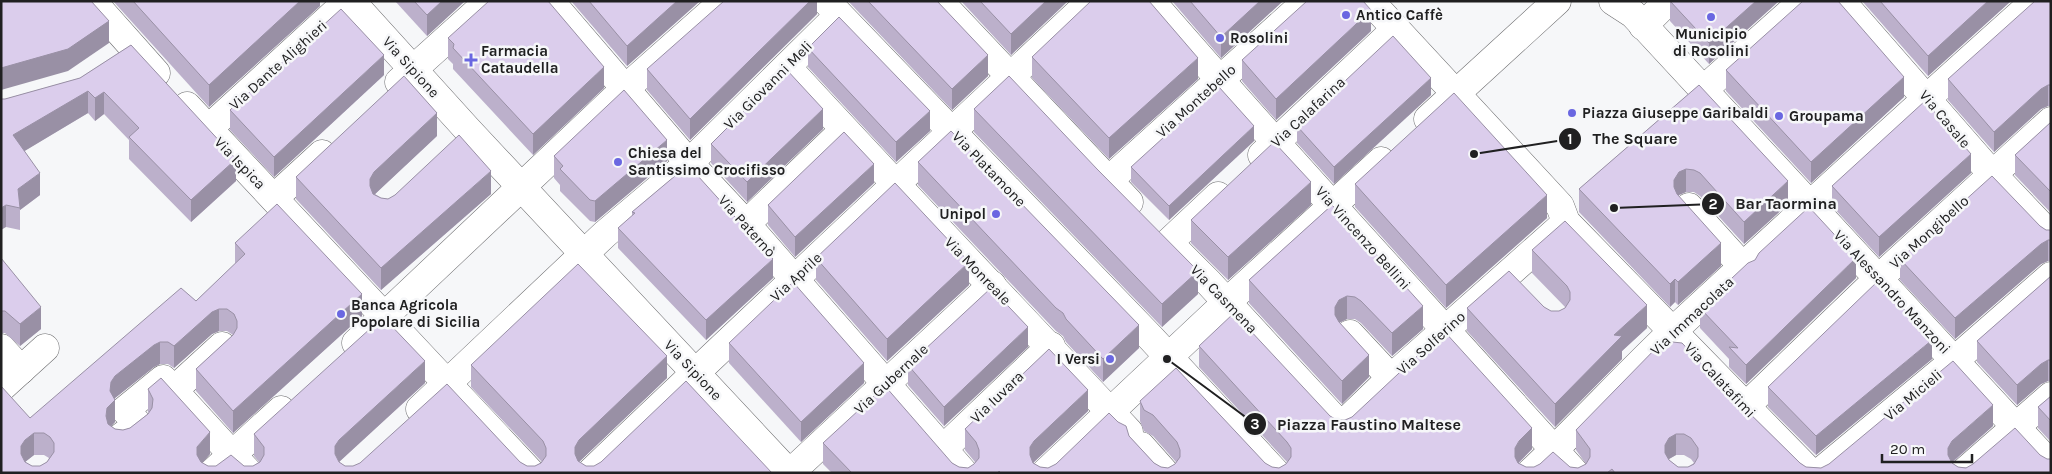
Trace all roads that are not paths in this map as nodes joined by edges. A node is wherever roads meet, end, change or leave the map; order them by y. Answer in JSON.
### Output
{"nodes":[{"id":1,"x":92,"y":1,"type":"edge"},
{"id":2,"x":349,"y":1,"type":"edge"},
{"id":3,"x":489,"y":1,"type":"edge"},
{"id":4,"x":550,"y":1,"type":"edge"},
{"id":5,"x":724,"y":1,"type":"edge"},
{"id":6,"x":939,"y":1,"type":"edge"},
{"id":7,"x":1151,"y":1,"type":"edge"},
{"id":8,"x":1307,"y":1,"type":"edge"},
{"id":9,"x":1370,"y":1,"type":"edge"},
{"id":10,"x":1557,"y":1,"type":"edge"},
{"id":11,"x":1613,"y":1,"type":"edge"},
{"id":12,"x":1803,"y":1,"type":"edge"},
{"id":13,"x":1841,"y":1,"type":"edge"},
{"id":14,"x":2035,"y":1,"type":"edge"},
{"id":15,"x":1080,"y":5,"type":"edge"},
{"id":16,"x":833,"y":8,"type":"edge"},
{"id":17,"x":1656,"y":13,"type":"edge"},
{"id":18,"x":1389,"y":36,"type":"junction"},
{"id":19,"x":787,"y":67,"type":"junction"},
{"id":20,"x":413,"y":69,"type":"junction"},
{"id":21,"x":1010,"y":78,"type":"junction"},
{"id":22,"x":1219,"y":80,"type":"junction"},
{"id":23,"x":626,"y":88,"type":"junction"},
{"id":24,"x":1703,"y":92,"type":"junction"},
{"id":25,"x":384,"y":96,"type":"edge"},
{"id":26,"x":1927,"y":97,"type":"junction"},
{"id":27,"x":1449,"y":99,"type":"junction"},
{"id":28,"x":1677,"y":106,"type":"edge"},
{"id":29,"x":2051,"y":121,"type":"edge"},
{"id":30,"x":208,"y":129,"type":"junction"},
{"id":31,"x":467,"y":129,"type":"junction"},
{"id":32,"x":844,"y":130,"type":"junction"},
{"id":33,"x":953,"y":132,"type":"junction"},
{"id":34,"x":340,"y":137,"type":"edge"},
{"id":35,"x":1275,"y":143,"type":"junction"},
{"id":36,"x":446,"y":149,"type":"edge"},
{"id":37,"x":689,"y":163,"type":"junction"},
{"id":38,"x":1992,"y":174,"type":"junction"},
{"id":39,"x":1108,"y":181,"type":"junction"},
{"id":40,"x":516,"y":182,"type":"junction"},
{"id":41,"x":895,"y":186,"type":"junction"},
{"id":42,"x":1582,"y":187,"type":"edge"},
{"id":43,"x":274,"y":198,"type":"junction"},
{"id":44,"x":1810,"y":203,"type":"junction"},
{"id":45,"x":1334,"y":205,"type":"junction"},
{"id":46,"x":1689,"y":207,"type":"edge"},
{"id":47,"x":1563,"y":214,"type":"junction"},
{"id":48,"x":746,"y":224,"type":"junction"},
{"id":49,"x":2051,"y":236,"type":"edge"},
{"id":50,"x":1169,"y":242,"type":"junction"},
{"id":51,"x":591,"y":260,"type":"junction"},
{"id":52,"x":1744,"y":268,"type":"junction"},
{"id":53,"x":1510,"y":272,"type":"junction"},
{"id":54,"x":2051,"y":276,"type":"edge"},
{"id":55,"x":794,"y":278,"type":"junction"},
{"id":56,"x":1878,"y":279,"type":"junction"},
{"id":57,"x":992,"y":285,"type":"junction"},
{"id":58,"x":1529,"y":292,"type":"edge"},
{"id":59,"x":1227,"y":302,"type":"junction"},
{"id":60,"x":376,"y":315,"type":"junction"},
{"id":61,"x":1446,"y":330,"type":"junction"},
{"id":62,"x":1674,"y":330,"type":"junction"},
{"id":63,"x":1350,"y":334,"type":"edge"},
{"id":64,"x":222,"y":346,"type":"edge"},
{"id":65,"x":1051,"y":346,"type":"junction"},
{"id":66,"x":1160,"y":347,"type":"junction"},
{"id":67,"x":1,"y":348,"type":"edge"},
{"id":68,"x":45,"y":348,"type":"dead end"},
{"id":69,"x":338,"y":359,"type":"edge"},
{"id":70,"x":1955,"y":360,"type":"junction"},
{"id":71,"x":694,"y":372,"type":"junction"},
{"id":72,"x":1391,"y":378,"type":"junction"},
{"id":73,"x":11,"y":379,"type":"edge"},
{"id":74,"x":886,"y":384,"type":"junction"},
{"id":75,"x":174,"y":390,"type":"junction"},
{"id":76,"x":303,"y":391,"type":"edge"},
{"id":77,"x":448,"y":391,"type":"junction"},
{"id":78,"x":2051,"y":396,"type":"edge"},
{"id":79,"x":1744,"y":406,"type":"junction"},
{"id":80,"x":1110,"y":412,"type":"junction"},
{"id":81,"x":1341,"y":426,"type":"joint"},
{"id":82,"x":401,"y":427,"type":"edge"},
{"id":83,"x":2016,"y":428,"type":"junction"},
{"id":84,"x":121,"y":437,"type":"edge"},
{"id":85,"x":943,"y":448,"type":"junction"},
{"id":86,"x":1555,"y":450,"type":"junction"},
{"id":87,"x":240,"y":464,"type":"edge"},
{"id":88,"x":2051,"y":465,"type":"edge"},
{"id":89,"x":212,"y":473,"type":"edge"},
{"id":90,"x":531,"y":473,"type":"edge"},
{"id":91,"x":590,"y":473,"type":"edge"},
{"id":92,"x":790,"y":473,"type":"edge"},
{"id":93,"x":964,"y":473,"type":"edge"},
{"id":94,"x":1045,"y":473,"type":"edge"},
{"id":95,"x":1164,"y":473,"type":"edge"},
{"id":96,"x":1276,"y":473,"type":"edge"},
{"id":97,"x":1530,"y":473,"type":"edge"},
{"id":98,"x":1575,"y":473,"type":"edge"},
{"id":99,"x":1811,"y":473,"type":"edge"},
{"id":100,"x":1819,"y":473,"type":"edge"},
{"id":101,"x":1963,"y":473,"type":"edge"}],
"edges":[{"from":1,"to":30,"type":"street","name":"Via Ispica"},
{"from":2,"to":20,"type":"street","name":"Via Sipione"},
{"from":2,"to":30,"type":"street","name":"Via Dante Alighieri"},
{"from":3,"to":20,"type":"street"},
{"from":4,"to":23,"type":"street","name":"Via Paternò"},
{"from":5,"to":23,"type":"street"},
{"from":6,"to":21,"type":"street","name":"Via Casmena"},
{"from":7,"to":22,"type":"street","name":"Via Vincenzo Bellini"},
{"from":8,"to":22,"type":"street","name":"Via Montebello"},
{"from":9,"to":18,"type":"street","name":"Via Calatafimi"},
{"from":10,"to":27,"type":"street"},
{"from":11,"to":17,"type":"street","name":"Via Alessandro Manzoni"},
{"from":12,"to":24,"type":"street"},
{"from":13,"to":26,"type":"street","name":"Via Casale"},
{"from":14,"to":26,"type":"street","name":"Via Immacolata"},
{"from":15,"to":21,"type":"street","name":"Via Aprile"},
{"from":16,"to":19,"type":"street","name":"Via Giovanni Meli"},
{"from":16,"to":33,"type":"street","name":"Via Platamone"},
{"from":17,"to":24,"type":"street","name":"Via Alessandro Manzoni"},
{"from":18,"to":27,"type":"street","name":"Via Calatafimi"},
{"from":18,"to":35,"type":"street","name":"Via Calafarina"},
{"from":19,"to":32,"type":"street","name":"Via Monreale"},
{"from":19,"to":37,"type":"street","name":"Via Giovanni Meli"},
{"from":20,"to":25,"type":"street"},
{"from":20,"to":31,"type":"street","name":"Via Sipione"},
{"from":21,"to":33,"type":"street","name":"Via Aprile"},
{"from":21,"to":39,"type":"street","name":"Via Casmena"},
{"from":22,"to":35,"type":"street","name":"Via Vincenzo Bellini"},
{"from":22,"to":39,"type":"street","name":"Via Montebello"},
{"from":23,"to":37,"type":"street","name":"Via Paternò"},
{"from":23,"to":40,"type":"street"},
{"from":24,"to":28,"type":"street"},
{"from":24,"to":44,"type":"street","name":"Via Alessandro Manzoni"},
{"from":26,"to":38,"type":"street","name":"Via Casale"},
{"from":26,"to":44,"type":"street","name":"Via Immacolata"},
{"from":27,"to":45,"type":"street"},
{"from":27,"to":47,"type":"street","name":"Via Calatafimi"},
{"from":29,"to":38,"type":"street","name":"Via Mongibello"},
{"from":30,"to":43,"type":"street","name":"Via Ispica"},
{"from":31,"to":36,"type":"street"},
{"from":31,"to":40,"type":"street","name":"Via Sipione"},
{"from":32,"to":41,"type":"street","name":"Via Monreale"},
{"from":32,"to":48,"type":"street"},
{"from":33,"to":41,"type":"street","name":"Via Aprile"},
{"from":33,"to":66,"type":"street","name":"Via Platamone"},
{"from":34,"to":43,"type":"street"},
{"from":35,"to":45,"type":"street","name":"Via Vincenzo Bellini"},
{"from":35,"to":50,"type":"street","name":"Via Calafarina"},
{"from":37,"to":48,"type":"street","name":"Via Paternò"},
{"from":37,"to":51,"type":"street","name":"Via Giovanni Meli"},
{"from":38,"to":49,"type":"street","name":"Via Casale"},
{"from":38,"to":56,"type":"street","name":"Via Mongibello"},
{"from":39,"to":50,"type":"street","name":"Via Casmena"},
{"from":40,"to":51,"type":"street","name":"Via Sipione"},
{"from":40,"to":60,"type":"street"},
{"from":41,"to":55,"type":"street","name":"Via Aprile"},
{"from":41,"to":57,"type":"street","name":"Via Monreale"},
{"from":42,"to":47,"type":"street","name":"Via Solferino"},
{"from":43,"to":60,"type":"street","name":"Via Ispica"},
{"from":44,"to":52,"type":"street","name":"Via Immacolata"},
{"from":44,"to":56,"type":"street","name":"Via Alessandro Manzoni"},
{"from":45,"to":59,"type":"street"},
{"from":45,"to":61,"type":"street","name":"Via Vincenzo Bellini"},
{"from":46,"to":52,"type":"street"},
{"from":47,"to":53,"type":"street","name":"Via Solferino"},
{"from":47,"to":62,"type":"street","name":"Via Calatafimi"},
{"from":48,"to":55,"type":"street","name":"Via Paternò"},
{"from":50,"to":59,"type":"street","name":"Via Casmena"},
{"from":51,"to":71,"type":"street","name":"Via Sipione"},
{"from":51,"to":77,"type":"street","name":"Via Giovanni Meli"},
{"from":52,"to":62,"type":"street","name":"Via Immacolata"},
{"from":53,"to":58,"type":"street"},
{"from":53,"to":61,"type":"street","name":"Via Solferino"},
{"from":54,"to":70,"type":"street","name":"Via Micieli"},
{"from":55,"to":71,"type":"street","name":"Via Aprile"},
{"from":55,"to":74,"type":"street","name":"Via Paternò"},
{"from":56,"to":70,"type":"street","name":"Via Alessandro Manzoni"},
{"from":56,"to":79,"type":"street","name":"Via Mongibello"},
{"from":57,"to":65,"type":"street","name":"Via Monreale"},
{"from":57,"to":74,"type":"street","name":"Via Gubernale"},
{"from":59,"to":66,"type":"street"},
{"from":59,"to":81,"type":"street","name":"Via Casmena"},
{"from":60,"to":69,"type":"street"},
{"from":60,"to":77,"type":"street","name":"Via Ispica"},
{"from":61,"to":72,"type":"street","name":"Via Solferino"},
{"from":61,"to":86,"type":"street","name":"Via Vincenzo Bellini"},
{"from":62,"to":79,"type":"street","name":"Via Calatafimi"},
{"from":62,"to":86,"type":"street","name":"Via Immacolata"},
{"from":63,"to":72,"type":"street"},
{"from":64,"to":75,"type":"street"},
{"from":65,"to":80,"type":"street","name":"Via Monreale"},
{"from":65,"to":85,"type":"street","name":"Via Iuvara"},
{"from":66,"to":80,"type":"street"},
{"from":66,"to":96,"type":"street","name":"Via Platamone"},
{"from":67,"to":73,"type":"street"},
{"from":68,"to":73,"type":"street"},
{"from":70,"to":83,"type":"street","name":"Via Alessandro Manzoni"},
{"from":70,"to":100,"type":"street","name":"Via Micieli"},
{"from":71,"to":91,"type":"street","name":"Via Aprile"},
{"from":71,"to":92,"type":"street","name":"Via Sipione"},
{"from":72,"to":81,"type":"street","name":"Via Solferino"},
{"from":74,"to":85,"type":"street","name":"Via Paternò"},
{"from":74,"to":92,"type":"street","name":"Via Gubernale"},
{"from":75,"to":84,"type":"street"},
{"from":75,"to":87,"type":"street"},
{"from":76,"to":87,"type":"street"},
{"from":77,"to":82,"type":"street"},
{"from":77,"to":90,"type":"street"},
{"from":78,"to":83,"type":"street"},
{"from":79,"to":99,"type":"street","name":"Via Calatafimi"},
{"from":80,"to":94,"type":"street"},
{"from":80,"to":95,"type":"street","name":"Via Monreale"},
{"from":83,"to":88,"type":"street","name":"Via Alessandro Manzoni"},
{"from":83,"to":101,"type":"street"},
{"from":85,"to":93,"type":"street","name":"Via Paternò"},
{"from":86,"to":97,"type":"street","name":"Via Immacolata"},
{"from":86,"to":98,"type":"street","name":"Via Vincenzo Bellini"},
{"from":87,"to":89,"type":"street"}]}
